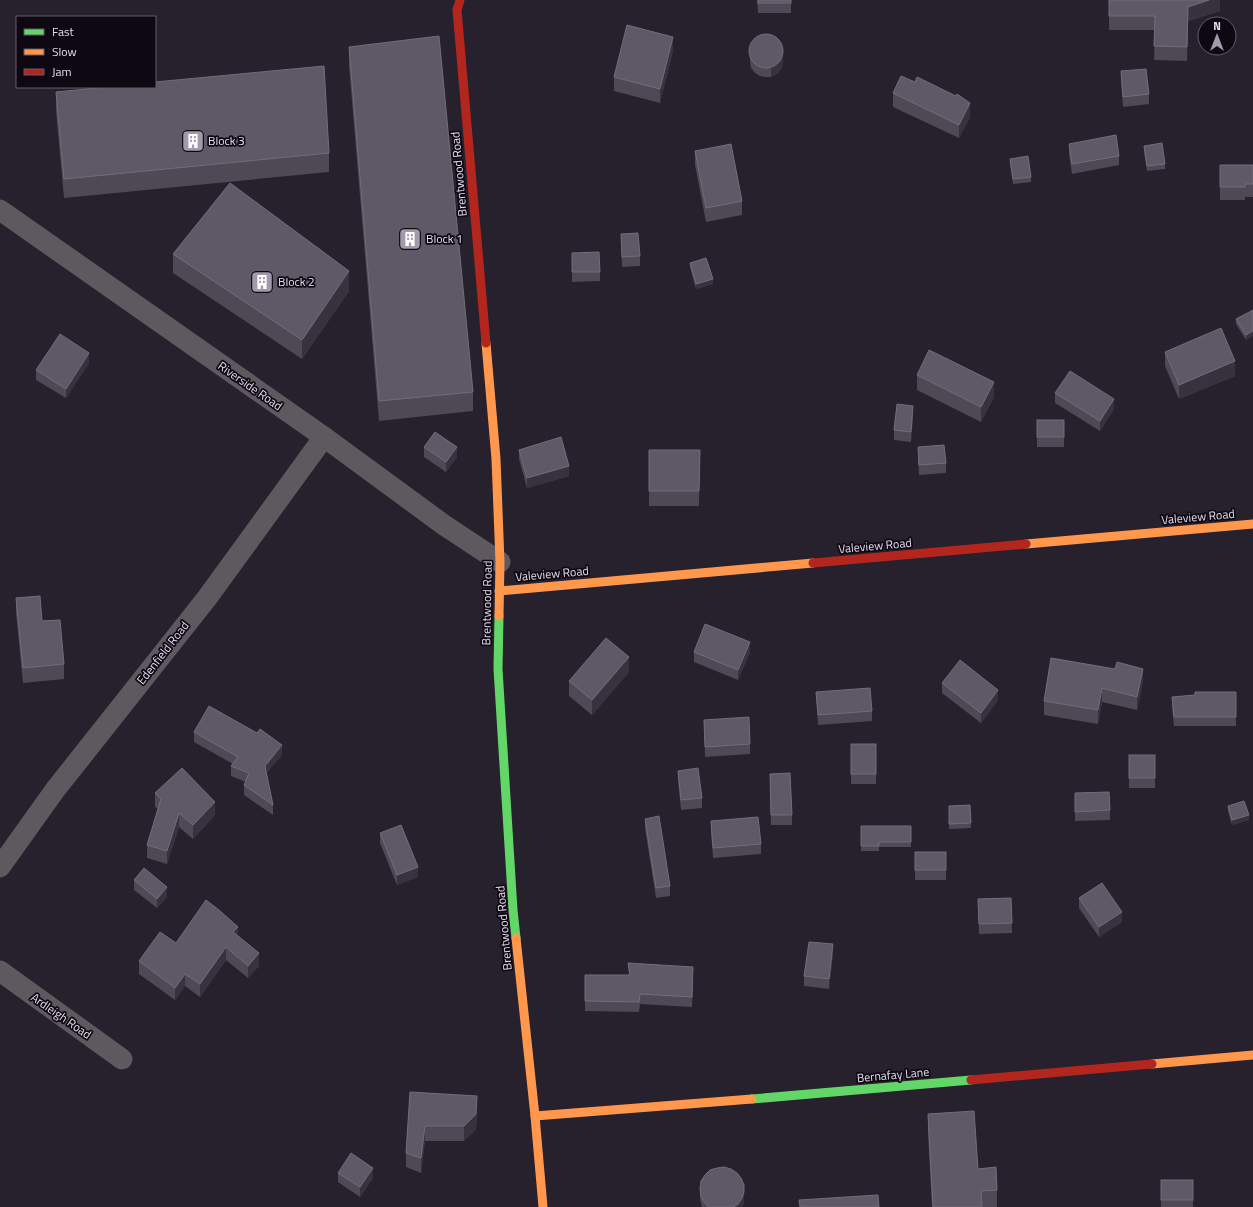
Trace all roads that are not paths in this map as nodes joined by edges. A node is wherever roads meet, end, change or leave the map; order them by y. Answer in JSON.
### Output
{"nodes":[{"id":1,"x":460,"y":0,"type":"edge"},
{"id":2,"x":0,"y":210,"type":"edge"},
{"id":3,"x":324,"y":437,"type":"junction"},
{"id":4,"x":1253,"y":524,"type":"edge"},
{"id":5,"x":500,"y":562,"type":"junction"},
{"id":6,"x":499,"y":591,"type":"junction"},
{"id":7,"x":0,"y":866,"type":"edge"},
{"id":8,"x":0,"y":972,"type":"edge"},
{"id":9,"x":1253,"y":1055,"type":"edge"},
{"id":10,"x":122,"y":1059,"type":"dead end"},
{"id":11,"x":535,"y":1116,"type":"junction"},
{"id":12,"x":543,"y":1207,"type":"edge"}],
"edges":[{"from":1,"to":5,"type":"street","name":"Brentwood Road"},
{"from":2,"to":3,"type":"street","name":"Riverside Road"},
{"from":3,"to":5,"type":"street","name":"Riverside Road"},
{"from":3,"to":7,"type":"street","name":"Edenfield Road"},
{"from":4,"to":6,"type":"street","name":"Valeview Road"},
{"from":5,"to":6,"type":"street","name":"Brentwood Road"},
{"from":6,"to":11,"type":"street","name":"Brentwood Road"},
{"from":8,"to":10,"type":"street","name":"Ardleigh Road"},
{"from":9,"to":11,"type":"street","name":"Bernafay Lane"},
{"from":11,"to":12,"type":"street","name":"Brentwood Road"}]}
